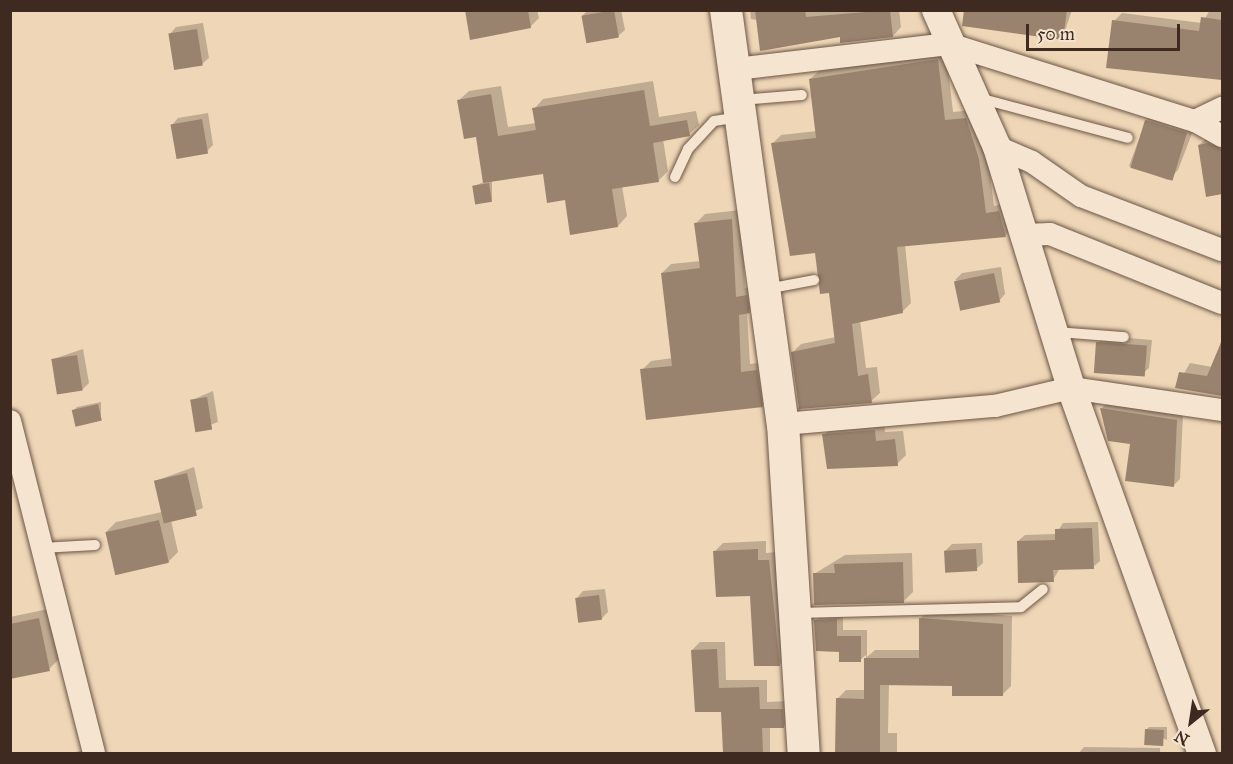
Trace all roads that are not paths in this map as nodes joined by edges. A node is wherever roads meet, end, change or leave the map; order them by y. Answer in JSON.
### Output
{"nodes":[{"id":1,"x":726,"y":10,"type":"edge"},
{"id":2,"x":936,"y":10,"type":"edge"},
{"id":3,"x":950,"y":44,"type":"junction"},
{"id":4,"x":736,"y":69,"type":"junction"},
{"id":5,"x":802,"y":95,"type":"dead end"},
{"id":6,"x":973,"y":96,"type":"junction"},
{"id":7,"x":1222,"y":108,"type":"edge"},
{"id":8,"x":741,"y":109,"type":"junction"},
{"id":9,"x":1195,"y":122,"type":"junction"},
{"id":10,"x":1222,"y":136,"type":"edge"},
{"id":11,"x":1128,"y":138,"type":"dead end"},
{"id":12,"x":996,"y":147,"type":"junction"},
{"id":13,"x":675,"y":177,"type":"dead end"},
{"id":14,"x":1024,"y":235,"type":"junction"},
{"id":15,"x":1222,"y":250,"type":"edge"},
{"id":16,"x":814,"y":280,"type":"dead end"},
{"id":17,"x":767,"y":289,"type":"junction"},
{"id":18,"x":1222,"y":303,"type":"edge"},
{"id":19,"x":1054,"y":331,"type":"junction"},
{"id":20,"x":1124,"y":338,"type":"dead end"},
{"id":21,"x":1071,"y":388,"type":"junction"},
{"id":22,"x":1222,"y":410,"type":"edge"},
{"id":23,"x":10,"y":421,"type":"edge"},
{"id":24,"x":783,"y":424,"type":"junction"},
{"id":25,"x":95,"y":545,"type":"dead end"},
{"id":26,"x":41,"y":548,"type":"junction"},
{"id":27,"x":1043,"y":589,"type":"dead end"},
{"id":28,"x":797,"y":613,"type":"junction"},
{"id":29,"x":94,"y":753,"type":"edge"},
{"id":30,"x":804,"y":753,"type":"edge"},
{"id":31,"x":1202,"y":753,"type":"edge"}],
"edges":[{"from":1,"to":4,"type":"main road"},
{"from":2,"to":3,"type":"street"},
{"from":3,"to":4,"type":"street"},
{"from":3,"to":6,"type":"street"},
{"from":3,"to":9,"type":"street"},
{"from":4,"to":8,"type":"main road"},
{"from":5,"to":8,"type":"lane"},
{"from":6,"to":11,"type":"lane"},
{"from":6,"to":12,"type":"street"},
{"from":7,"to":9,"type":"street"},
{"from":8,"to":13,"type":"lane"},
{"from":8,"to":17,"type":"main road"},
{"from":9,"to":10,"type":"street"},
{"from":12,"to":14,"type":"street"},
{"from":12,"to":15,"type":"street"},
{"from":14,"to":18,"type":"street"},
{"from":14,"to":19,"type":"street"},
{"from":16,"to":17,"type":"lane"},
{"from":17,"to":24,"type":"main road"},
{"from":19,"to":20,"type":"lane"},
{"from":19,"to":21,"type":"street"},
{"from":21,"to":22,"type":"street"},
{"from":21,"to":24,"type":"street"},
{"from":21,"to":31,"type":"street"},
{"from":23,"to":26,"type":"street"},
{"from":24,"to":28,"type":"main road"},
{"from":25,"to":26,"type":"lane"},
{"from":26,"to":29,"type":"street"},
{"from":27,"to":28,"type":"lane"},
{"from":28,"to":30,"type":"main road"}]}
